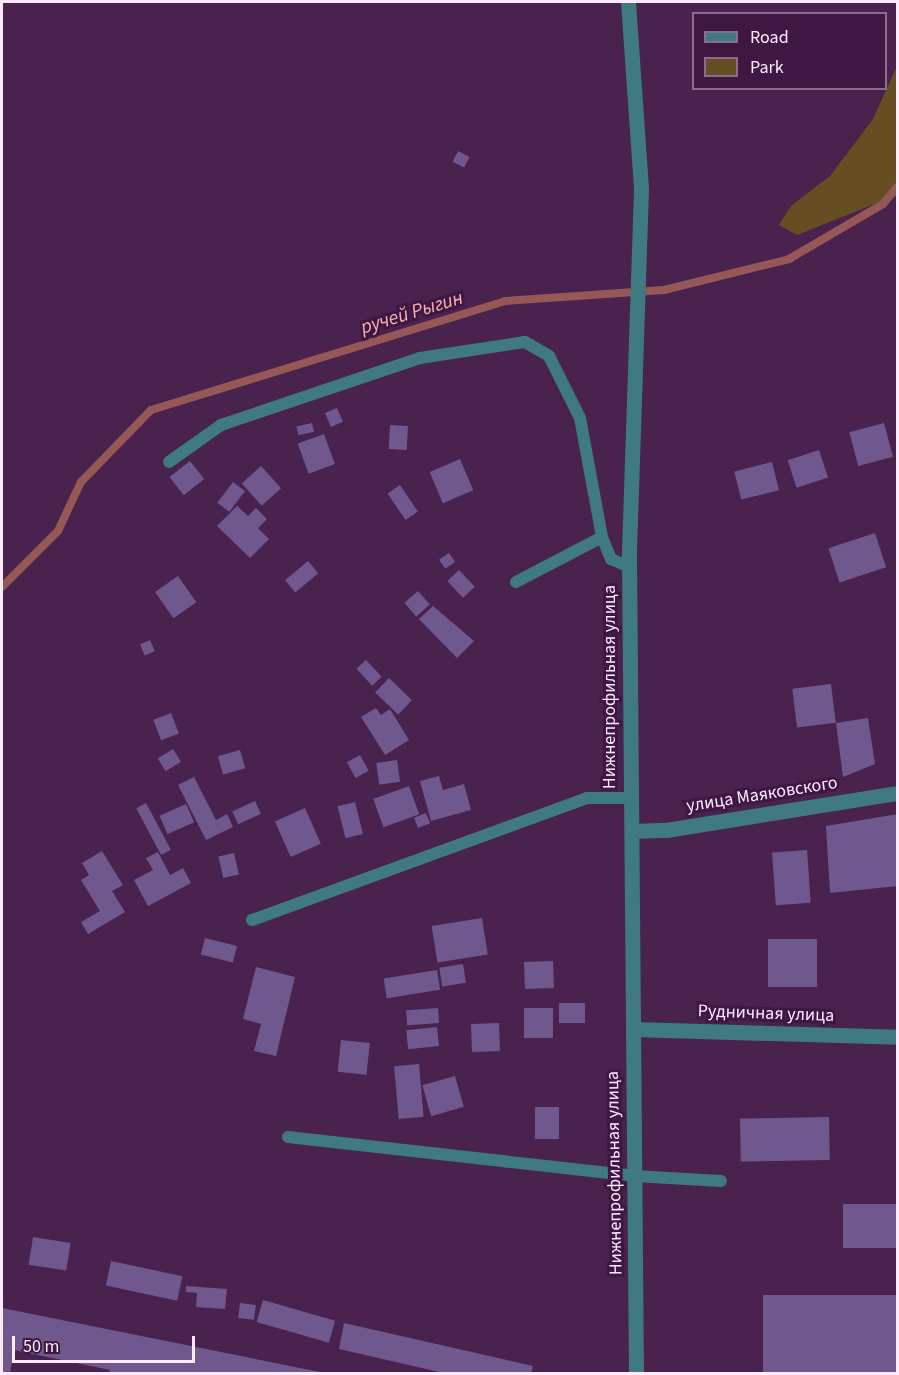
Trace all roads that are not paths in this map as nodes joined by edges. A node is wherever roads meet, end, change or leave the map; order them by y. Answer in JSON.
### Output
{"nodes":[{"id":1,"x":628,"y":2,"type":"edge"},
{"id":2,"x":170,"y":462,"type":"dead end"},
{"id":3,"x":602,"y":537,"type":"junction"},
{"id":4,"x":630,"y":567,"type":"junction"},
{"id":5,"x":516,"y":582,"type":"dead end"},
{"id":6,"x":897,"y":793,"type":"edge"},
{"id":7,"x":630,"y":798,"type":"junction"},
{"id":8,"x":632,"y":831,"type":"junction"},
{"id":9,"x":252,"y":921,"type":"dead end"},
{"id":10,"x":633,"y":1029,"type":"junction"},
{"id":11,"x":897,"y":1037,"type":"edge"},
{"id":12,"x":288,"y":1137,"type":"dead end"},
{"id":13,"x":634,"y":1176,"type":"junction"},
{"id":14,"x":721,"y":1181,"type":"dead end"},
{"id":15,"x":636,"y":1374,"type":"edge"}],
"edges":[{"from":1,"to":4,"type":"street","name":"Нижнепрофильная улица"},
{"from":2,"to":3,"type":"lane"},
{"from":3,"to":4,"type":"lane"},
{"from":3,"to":5,"type":"lane"},
{"from":4,"to":7,"type":"street","name":"Нижнепрофильная улица"},
{"from":6,"to":8,"type":"street","name":"улица Маяковского"},
{"from":7,"to":8,"type":"street","name":"Нижнепрофильная улица"},
{"from":7,"to":9,"type":"lane"},
{"from":8,"to":10,"type":"street","name":"Нижнепрофильная улица"},
{"from":10,"to":11,"type":"street","name":"Рудничная улица"},
{"from":10,"to":13,"type":"street","name":"Нижнепрофильная улица"},
{"from":12,"to":13,"type":"lane"},
{"from":13,"to":14,"type":"lane"},
{"from":13,"to":15,"type":"street","name":"Нижнепрофильная улица"}]}
